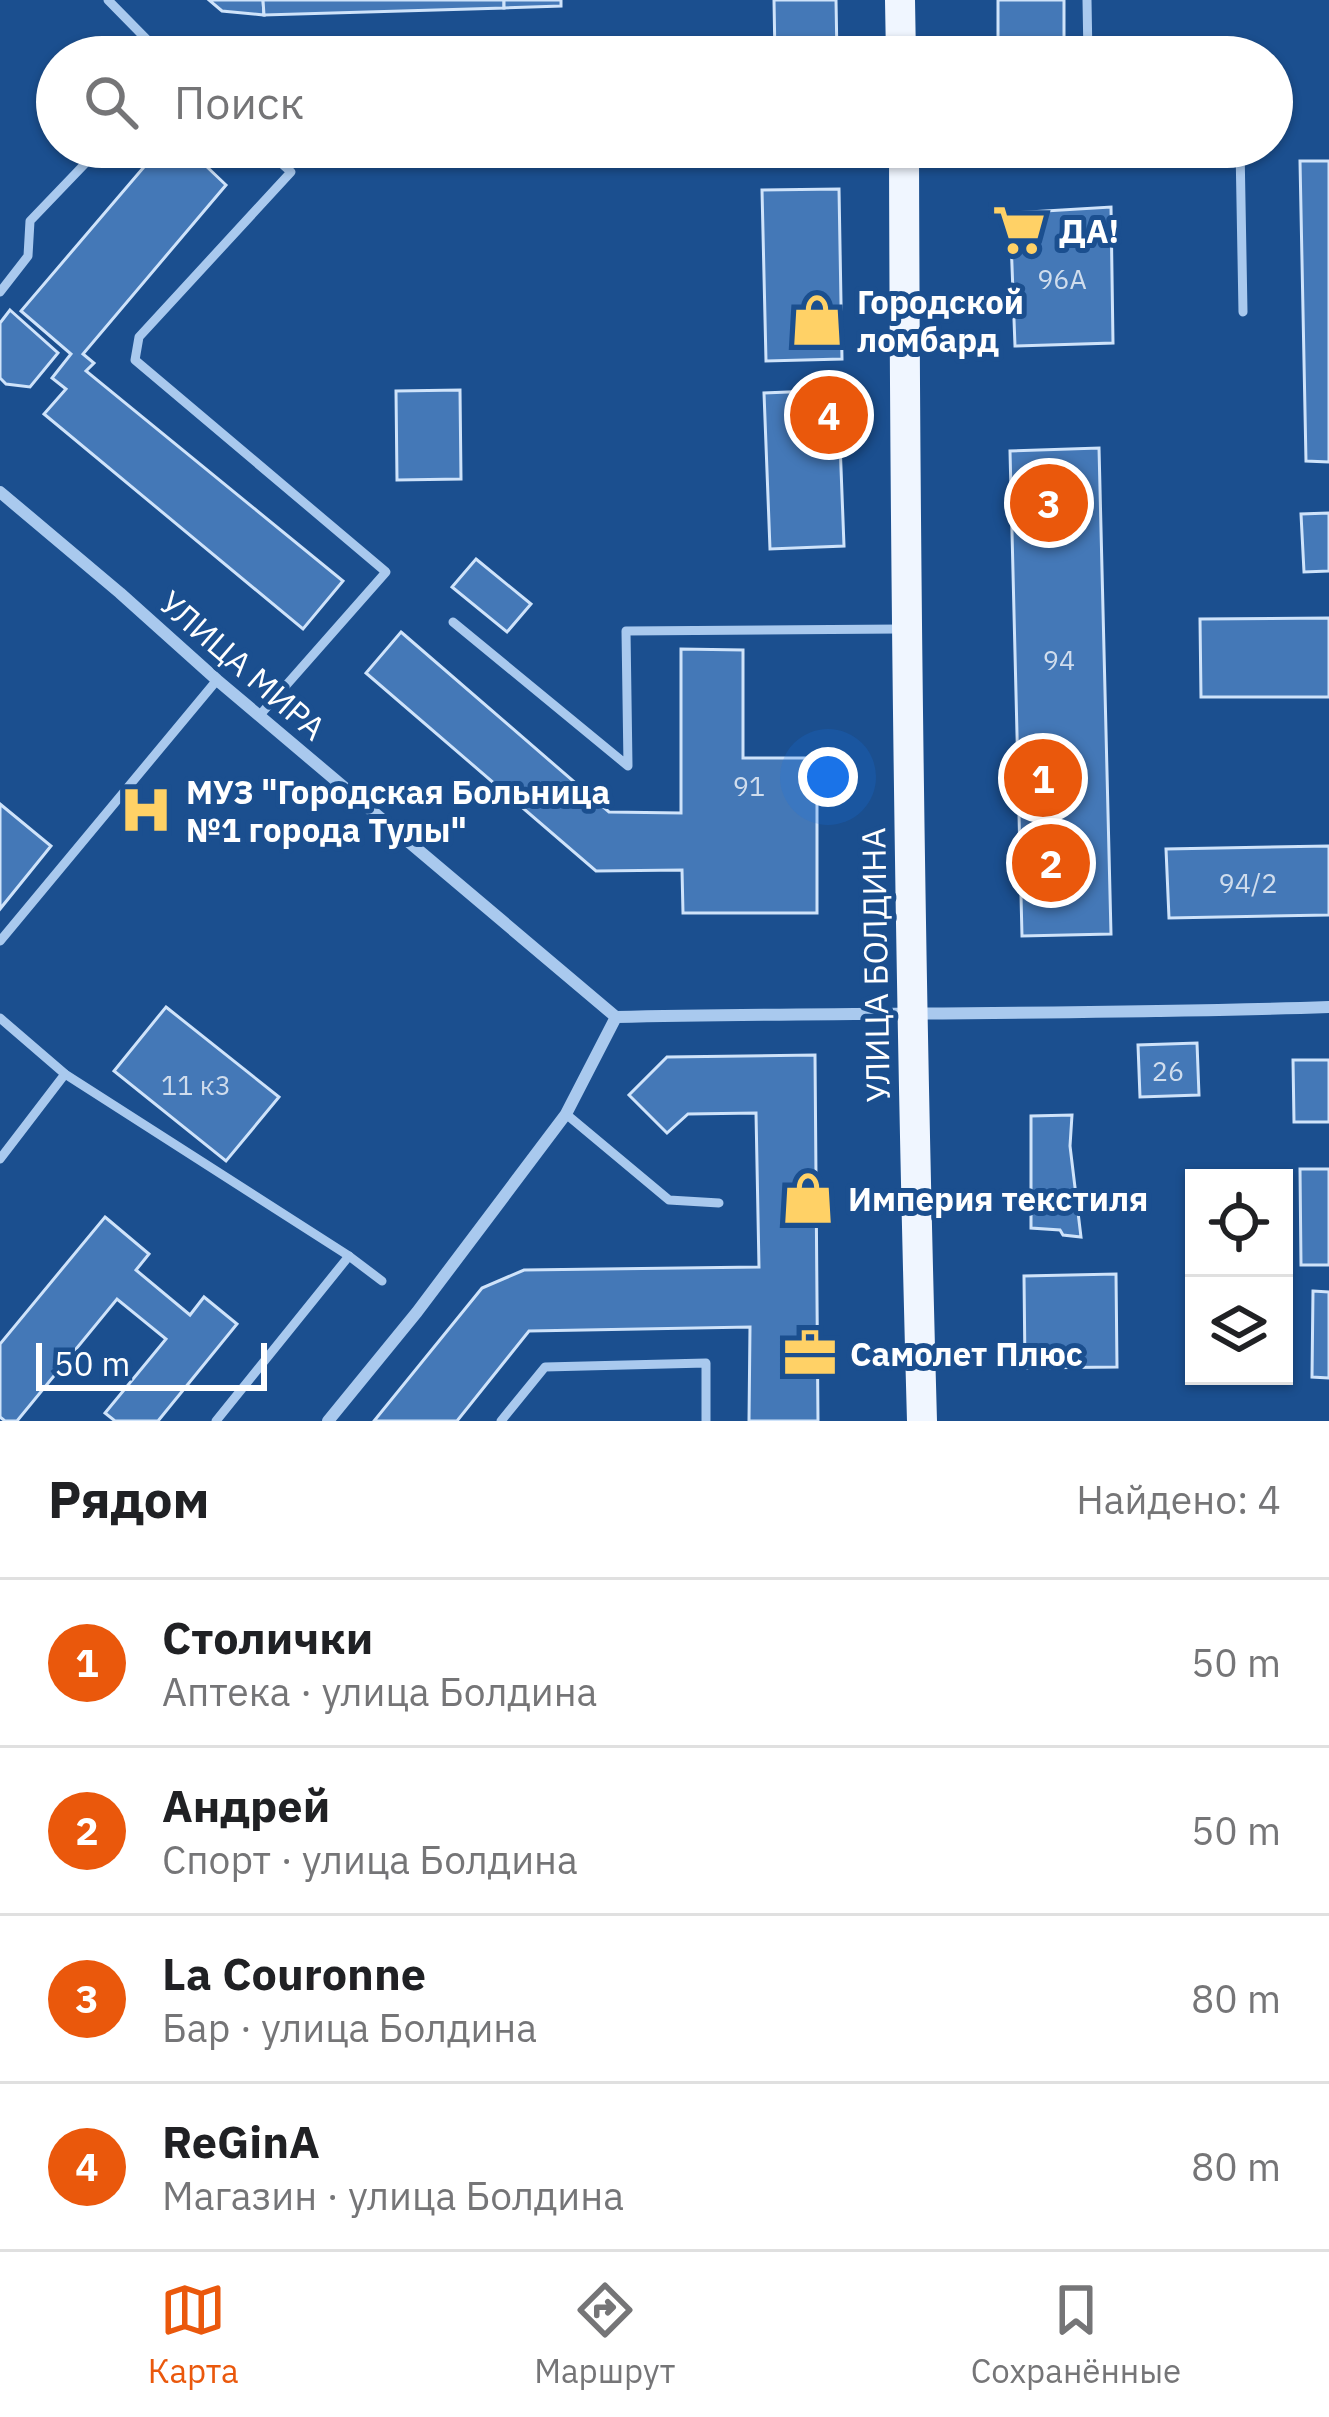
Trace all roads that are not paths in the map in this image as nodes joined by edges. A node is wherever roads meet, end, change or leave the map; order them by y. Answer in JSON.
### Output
{"nodes":[{"id":1,"x":108,"y":0,"type":"edge"},
{"id":2,"x":900,"y":0,"type":"edge"},
{"id":3,"x":1087,"y":0,"type":"edge"},
{"id":4,"x":143,"y":36,"type":"edge"},
{"id":5,"x":901,"y":36,"type":"edge"},
{"id":6,"x":1088,"y":36,"type":"edge"},
{"id":7,"x":81,"y":168,"type":"edge"},
{"id":8,"x":286,"y":168,"type":"edge"},
{"id":9,"x":904,"y":168,"type":"edge"},
{"id":10,"x":1240,"y":168,"type":"edge"},
{"id":11,"x":0,"y":292,"type":"edge"},
{"id":12,"x":1243,"y":312,"type":"dead end"},
{"id":13,"x":0,"y":492,"type":"edge"},
{"id":14,"x":453,"y":622,"type":"dead end"},
{"id":15,"x":905,"y":629,"type":"junction"},
{"id":16,"x":217,"y":680,"type":"junction"},
{"id":17,"x":259,"y":716,"type":"junction"},
{"id":18,"x":0,"y":940,"type":"edge"},
{"id":19,"x":1329,"y":1007,"type":"edge"},
{"id":20,"x":911,"y":1012,"type":"junction"},
{"id":21,"x":616,"y":1017,"type":"junction"},
{"id":22,"x":0,"y":1018,"type":"edge"},
{"id":23,"x":65,"y":1075,"type":"junction"},
{"id":24,"x":566,"y":1114,"type":"junction"},
{"id":25,"x":0,"y":1159,"type":"edge"},
{"id":26,"x":719,"y":1203,"type":"dead end"},
{"id":27,"x":349,"y":1256,"type":"junction"},
{"id":28,"x":382,"y":1281,"type":"dead end"},
{"id":29,"x":216,"y":1421,"type":"edge"},
{"id":30,"x":328,"y":1421,"type":"edge"},
{"id":31,"x":501,"y":1421,"type":"edge"},
{"id":32,"x":706,"y":1421,"type":"edge"},
{"id":33,"x":922,"y":1421,"type":"edge"}],
"edges":[{"from":1,"to":4,"type":"lane"},
{"from":2,"to":5,"type":"main road"},
{"from":3,"to":6,"type":"lane"},
{"from":7,"to":11,"type":"lane"},
{"from":8,"to":17,"type":"lane"},
{"from":9,"to":15,"type":"main road","name":"УЛИЦА БОЛДИНА"},
{"from":10,"to":12,"type":"lane"},
{"from":13,"to":16,"type":"street","name":"УЛИЦА МИРА"},
{"from":14,"to":15,"type":"lane"},
{"from":15,"to":20,"type":"main road","name":"УЛИЦА БОЛДИНА"},
{"from":16,"to":17,"type":"street","name":"УЛИЦА МИРА"},
{"from":16,"to":18,"type":"lane"},
{"from":17,"to":21,"type":"street","name":"УЛИЦА МИРА"},
{"from":19,"to":20,"type":"street"},
{"from":20,"to":21,"type":"street"},
{"from":20,"to":33,"type":"main road","name":"УЛИЦА БОЛДИНА"},
{"from":21,"to":24,"type":"street"},
{"from":22,"to":23,"type":"lane"},
{"from":23,"to":25,"type":"lane"},
{"from":23,"to":27,"type":"lane"},
{"from":24,"to":26,"type":"lane"},
{"from":24,"to":30,"type":"street"},
{"from":27,"to":28,"type":"lane"},
{"from":27,"to":29,"type":"lane"},
{"from":31,"to":32,"type":"lane"}]}
